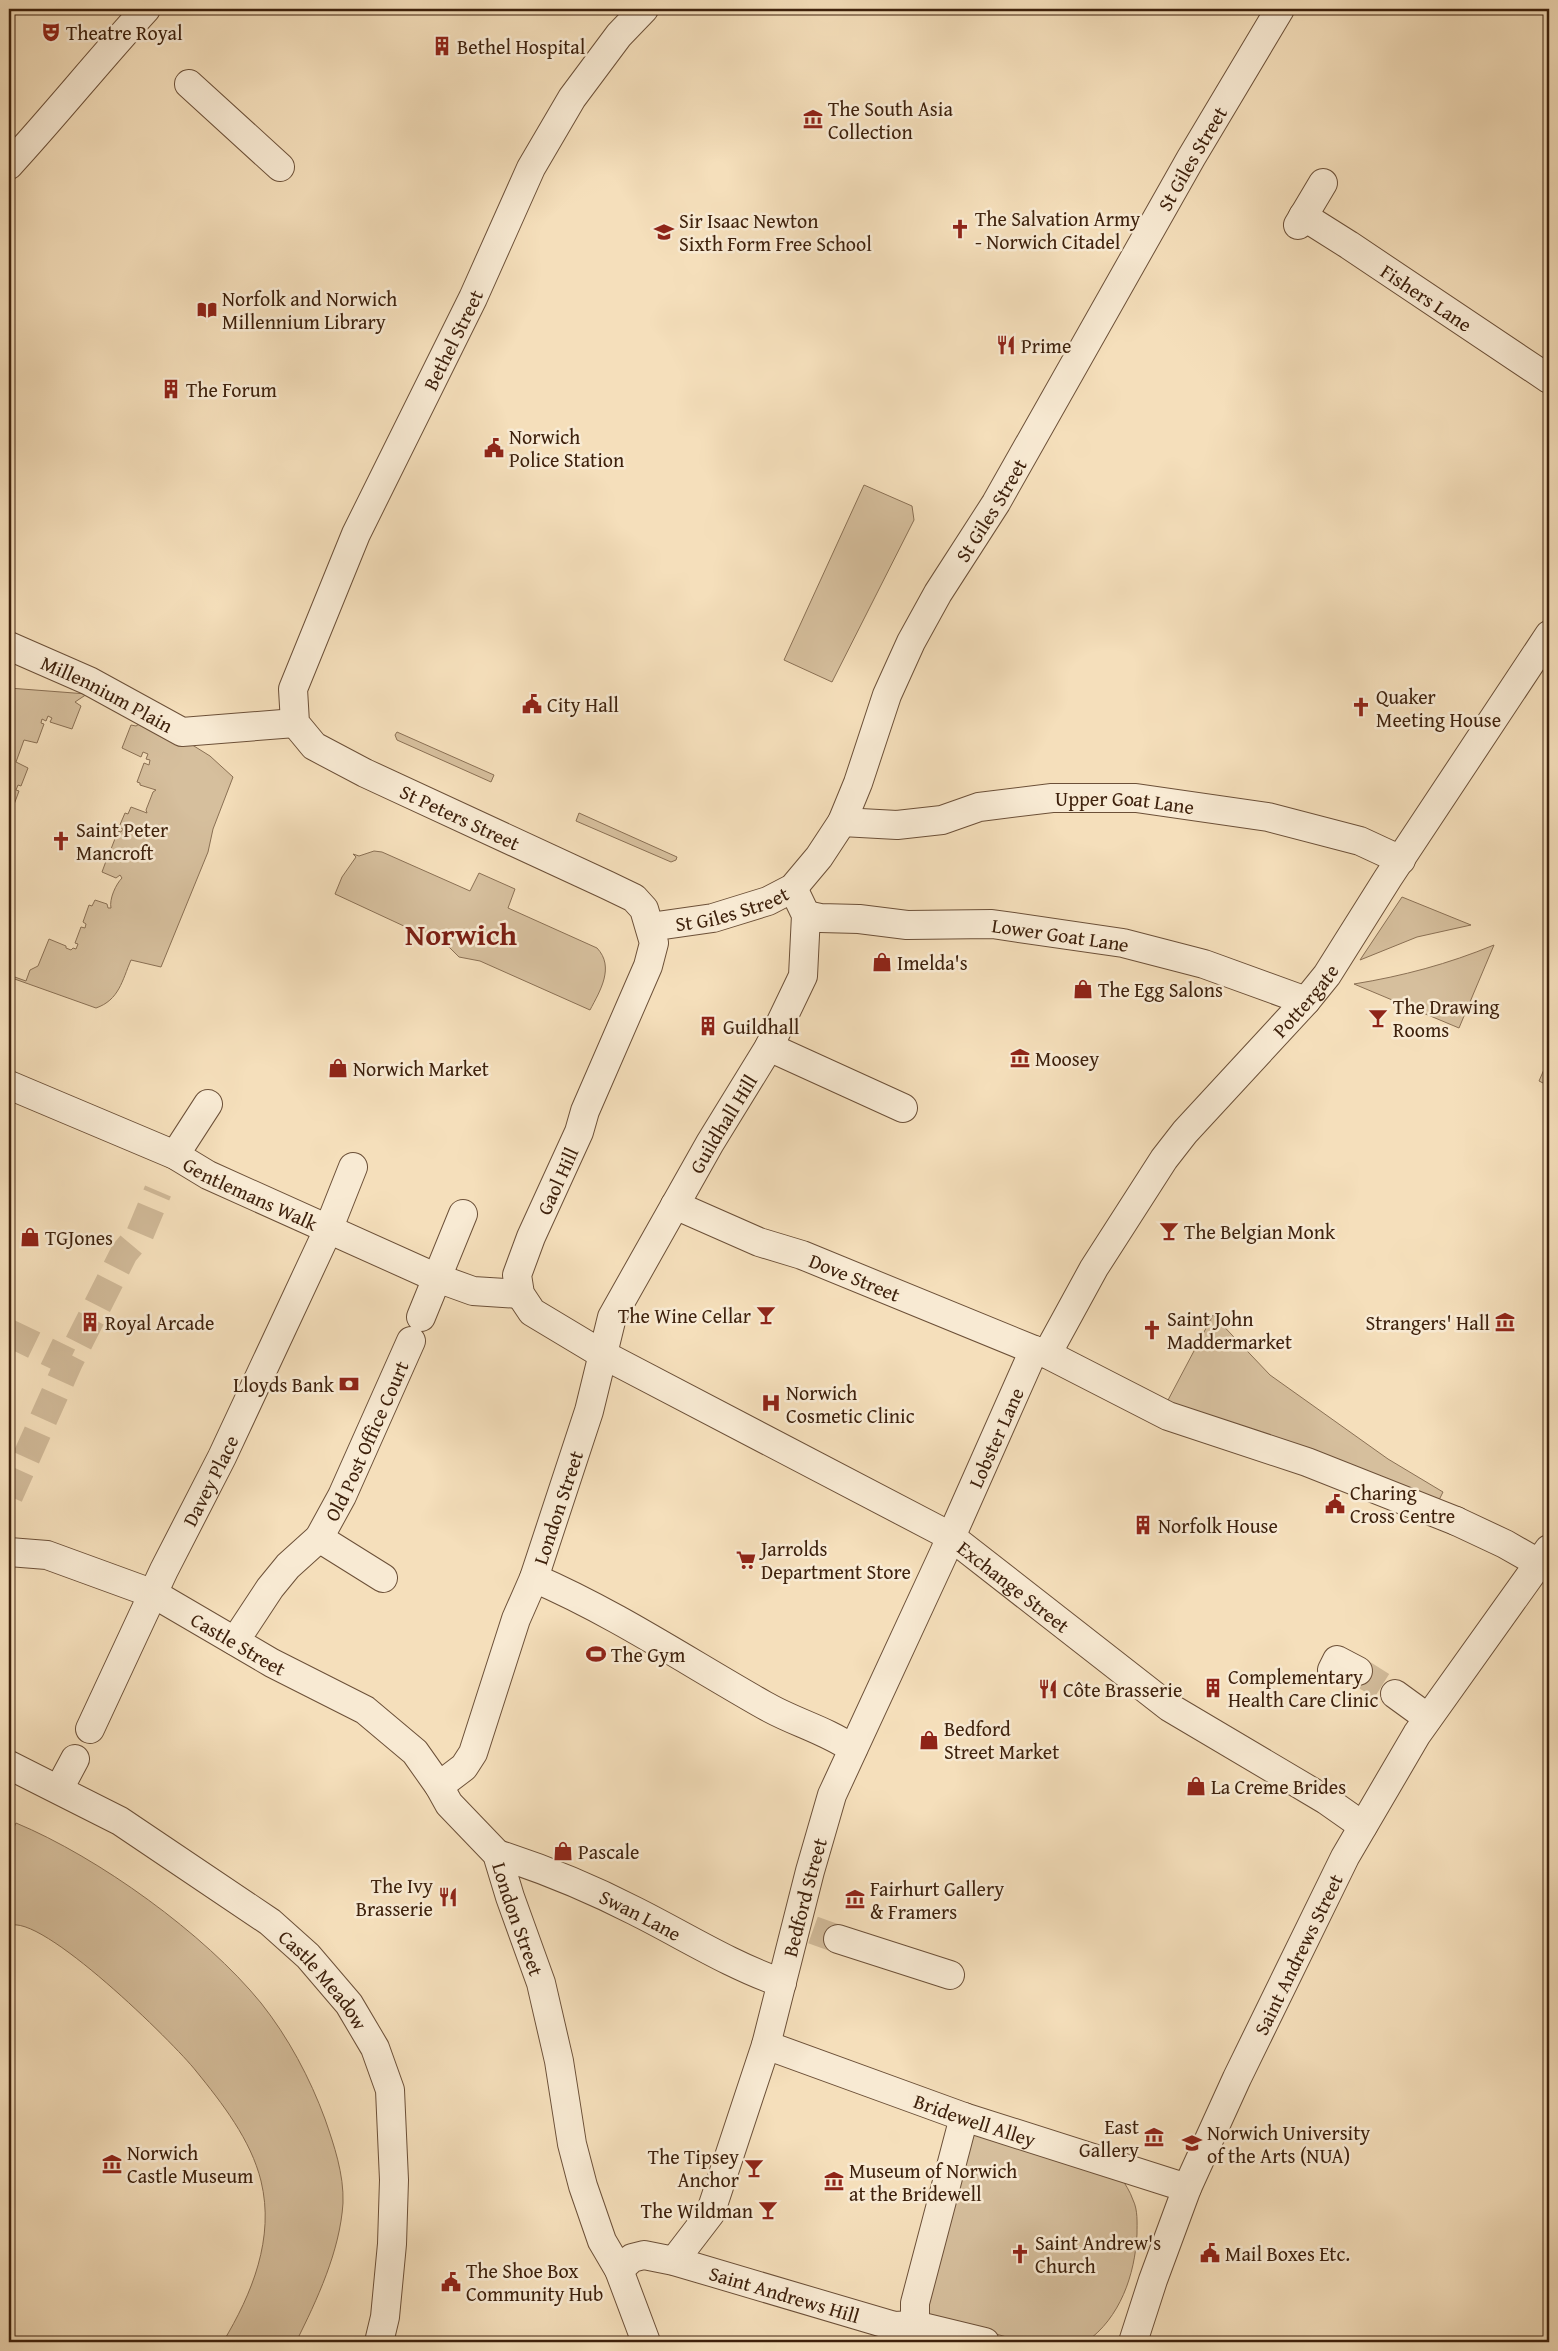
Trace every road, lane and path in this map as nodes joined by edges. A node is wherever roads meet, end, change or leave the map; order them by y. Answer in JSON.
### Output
{"nodes":[{"id":1,"x":146,"y":9,"type":"edge"},
{"id":2,"x":644,"y":9,"type":"edge"},
{"id":3,"x":1280,"y":9,"type":"edge"},
{"id":4,"x":189,"y":84,"type":"dead end"},
{"id":5,"x":9,"y":165,"type":"edge"},
{"id":6,"x":280,"y":167,"type":"dead end"},
{"id":7,"x":1323,"y":183,"type":"dead end"},
{"id":8,"x":1549,"y":379,"type":"edge"},
{"id":9,"x":1549,"y":635,"type":"edge"},
{"id":10,"x":9,"y":646,"type":"edge"},
{"id":11,"x":295,"y":723,"type":"junction"},
{"id":12,"x":842,"y":822,"type":"junction"},
{"id":13,"x":1401,"y":860,"type":"junction"},
{"id":14,"x":793,"y":888,"type":"junction"},
{"id":15,"x":806,"y":915,"type":"junction"},
{"id":16,"x":650,"y":927,"type":"junction"},
{"id":17,"x":1306,"y":1001,"type":"junction"},
{"id":18,"x":769,"y":1047,"type":"junction"},
{"id":19,"x":9,"y":1085,"type":"edge"},
{"id":20,"x":208,"y":1104,"type":"dead end"},
{"id":21,"x":902,"y":1108,"type":"dead end"},
{"id":22,"x":175,"y":1155,"type":"junction"},
{"id":23,"x":353,"y":1167,"type":"dead end"},
{"id":24,"x":676,"y":1204,"type":"junction"},
{"id":25,"x":463,"y":1214,"type":"dead end"},
{"id":26,"x":328,"y":1230,"type":"junction"},
{"id":27,"x":437,"y":1278,"type":"junction"},
{"id":28,"x":520,"y":1294,"type":"junction"},
{"id":29,"x":1040,"y":1352,"type":"junction"},
{"id":30,"x":602,"y":1354,"type":"junction"},
{"id":31,"x":950,"y":1536,"type":"junction"},
{"id":32,"x":319,"y":1538,"type":"junction"},
{"id":33,"x":9,"y":1552,"type":"edge"},
{"id":34,"x":1546,"y":1562,"type":"edge"},
{"id":35,"x":383,"y":1578,"type":"dead end"},
{"id":36,"x":534,"y":1578,"type":"junction"},
{"id":37,"x":154,"y":1594,"type":"junction"},
{"id":38,"x":235,"y":1641,"type":"junction"},
{"id":39,"x":1395,"y":1694,"type":"tunnel mouth"},
{"id":40,"x":1428,"y":1718,"type":"junction"},
{"id":41,"x":90,"y":1729,"type":"dead end"},
{"id":42,"x":853,"y":1749,"type":"junction"},
{"id":43,"x":75,"y":1759,"type":"dead end"},
{"id":44,"x":9,"y":1766,"type":"edge"},
{"id":45,"x":439,"y":1786,"type":"junction"},
{"id":46,"x":58,"y":1790,"type":"junction"},
{"id":47,"x":1363,"y":1826,"type":"junction"},
{"id":48,"x":497,"y":1854,"type":"junction"},
{"id":49,"x":838,"y":1939,"type":"tunnel mouth"},
{"id":50,"x":950,"y":1975,"type":"dead end"},
{"id":51,"x":782,"y":1983,"type":"junction"},
{"id":52,"x":766,"y":2045,"type":"junction"},
{"id":53,"x":964,"y":2117,"type":"junction"},
{"id":54,"x":1187,"y":2188,"type":"junction"},
{"id":55,"x":674,"y":2261,"type":"junction"},
{"id":56,"x":619,"y":2270,"type":"junction"},
{"id":57,"x":915,"y":2325,"type":"junction"},
{"id":58,"x":379,"y":2342,"type":"edge"},
{"id":59,"x":646,"y":2342,"type":"edge"},
{"id":60,"x":985,"y":2342,"type":"edge"},
{"id":61,"x":1133,"y":2342,"type":"edge"}],
"edges":[{"from":1,"to":5,"type":"street"},
{"from":2,"to":11,"type":"street","name":"Bethel Street"},
{"from":3,"to":12,"type":"street","name":"St Giles Street"},
{"from":4,"to":6,"type":"street"},
{"from":7,"to":8,"type":"street","name":"Fishers Lane"},
{"from":9,"to":13,"type":"street","name":"Pottergate"},
{"from":10,"to":11,"type":"street","name":"Millennium Plain"},
{"from":11,"to":16,"type":"street","name":"St Peters Street"},
{"from":12,"to":13,"type":"street","name":"Upper Goat Lane"},
{"from":12,"to":14,"type":"street","name":"St Giles Street"},
{"from":13,"to":17,"type":"street","name":"Pottergate"},
{"from":14,"to":15,"type":"street","name":"Guildhall Hill"},
{"from":14,"to":16,"type":"street","name":"St Giles Street"},
{"from":15,"to":17,"type":"street","name":"Lower Goat Lane"},
{"from":15,"to":18,"type":"street","name":"Guildhall Hill"},
{"from":16,"to":28,"type":"street","name":"Gaol Hill"},
{"from":17,"to":29,"type":"street","name":"Pottergate"},
{"from":18,"to":21,"type":"street"},
{"from":18,"to":24,"type":"street","name":"Guildhall Hill"},
{"from":19,"to":22,"type":"street","name":"Gentlemans Walk"},
{"from":20,"to":22,"type":"street","name":"Gentlemans Walk"},
{"from":22,"to":26,"type":"street","name":"Gentlemans Walk"},
{"from":23,"to":26,"type":"street","name":"Gentlemans Walk"},
{"from":24,"to":29,"type":"street","name":"Dove Street"},
{"from":24,"to":30,"type":"street","name":"Guildhall Hill"},
{"from":25,"to":27,"type":"street"},
{"from":26,"to":27,"type":"street","name":"Gentlemans Walk"},
{"from":26,"to":37,"type":"street","name":"Davey Place"},
{"from":27,"to":28,"type":"street","name":"Gentlemans Walk"},
{"from":27,"to":32,"type":"street","name":"Old Post Office Court"},
{"from":28,"to":30,"type":"street"},
{"from":29,"to":31,"type":"street","name":"Lobster Lane"},
{"from":29,"to":34,"type":"street"},
{"from":30,"to":31,"type":"street","name":"Exchange Street"},
{"from":30,"to":36,"type":"street","name":"London Street"},
{"from":31,"to":42,"type":"street","name":"Bedford Street"},
{"from":31,"to":47,"type":"street","name":"Exchange Street"},
{"from":32,"to":35,"type":"street","name":"Old Post Office Court"},
{"from":32,"to":38,"type":"street","name":"Old Post Office Court"},
{"from":33,"to":37,"type":"street","name":"Castle Street"},
{"from":34,"to":40,"type":"street","name":"Saint Andrews Street"},
{"from":36,"to":42,"type":"street"},
{"from":36,"to":45,"type":"street","name":"London Street"},
{"from":37,"to":38,"type":"street","name":"Castle Street"},
{"from":37,"to":41,"type":"street","name":"Davey Place"},
{"from":38,"to":45,"type":"street","name":"Castle Street"},
{"from":39,"to":40,"type":"street"},
{"from":40,"to":47,"type":"street","name":"Saint Andrews Street"},
{"from":42,"to":51,"type":"street","name":"Bedford Street"},
{"from":43,"to":46,"type":"street"},
{"from":44,"to":46,"type":"street","name":"Castle Meadow"},
{"from":45,"to":48,"type":"street","name":"London Street"},
{"from":46,"to":58,"type":"street","name":"Castle Meadow"},
{"from":47,"to":54,"type":"street","name":"Saint Andrews Street"},
{"from":48,"to":51,"type":"street","name":"Swan Lane"},
{"from":48,"to":56,"type":"street","name":"London Street"},
{"from":49,"to":50,"type":"street"},
{"from":51,"to":52,"type":"street","name":"Bedford Street"},
{"from":52,"to":53,"type":"street","name":"Bridewell Alley"},
{"from":52,"to":55,"type":"street","name":"Bedford Street"},
{"from":53,"to":54,"type":"street","name":"Bridewell Alley"},
{"from":53,"to":57,"type":"street"},
{"from":54,"to":61,"type":"street","name":"Saint Andrews Street"},
{"from":55,"to":56,"type":"street","name":"Saint Andrews Hill"},
{"from":55,"to":57,"type":"street","name":"Saint Andrews Hill"},
{"from":56,"to":59,"type":"street","name":"London Street"},
{"from":57,"to":60,"type":"street","name":"Saint Andrews Hill"}]}
